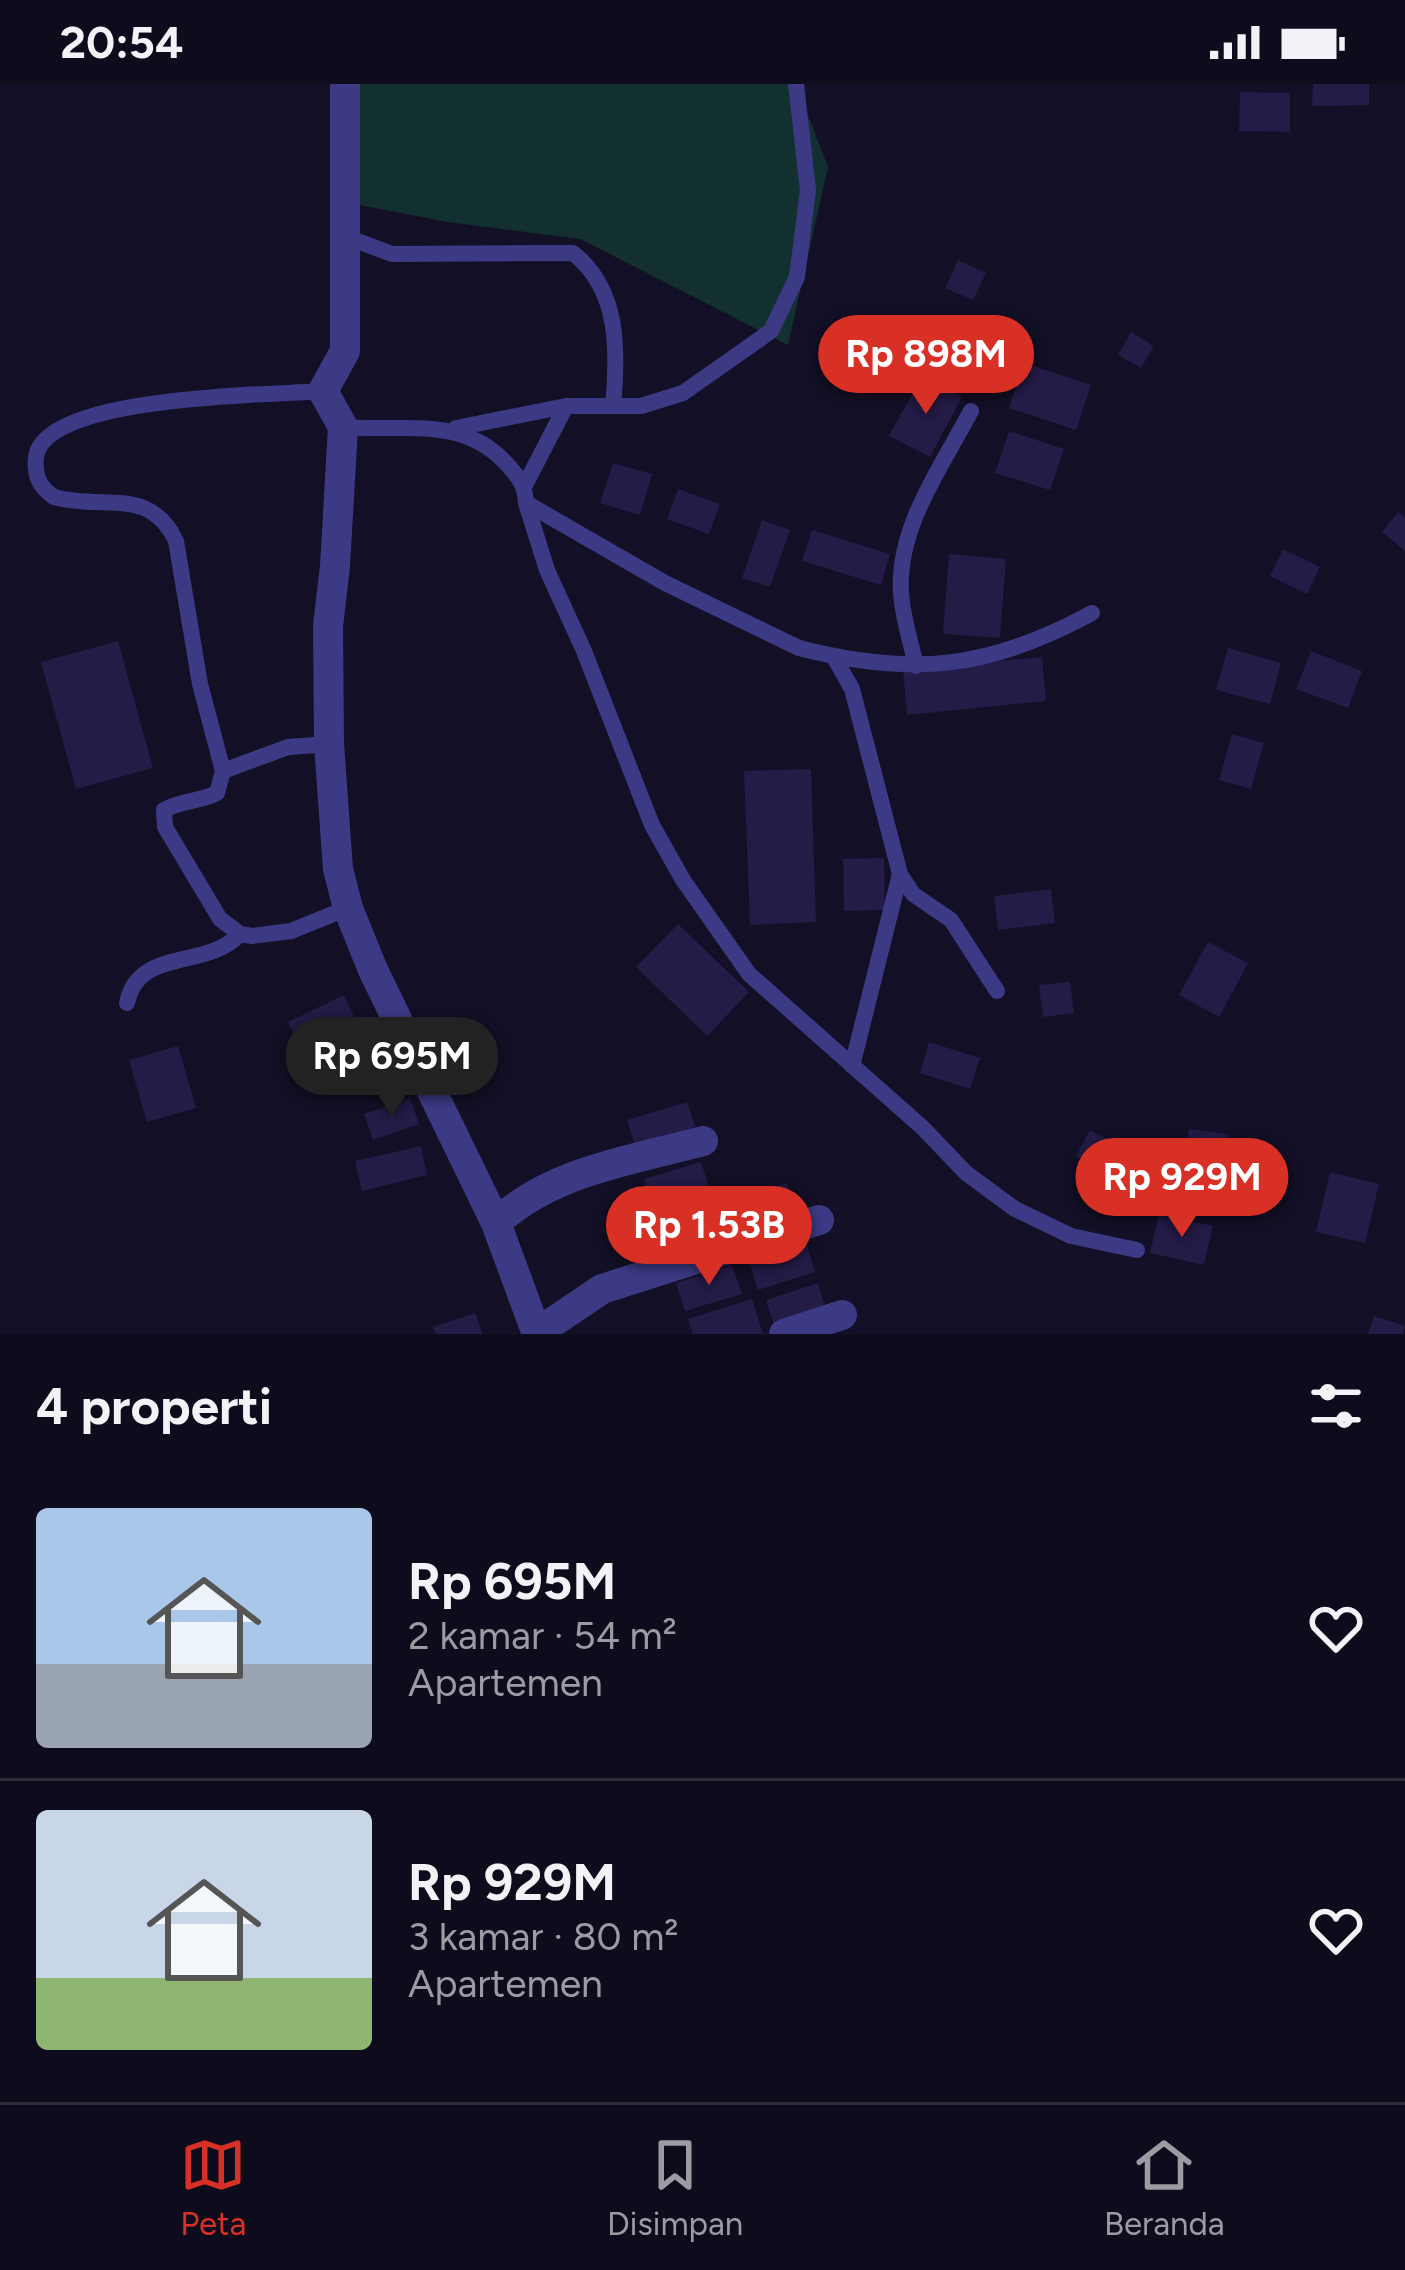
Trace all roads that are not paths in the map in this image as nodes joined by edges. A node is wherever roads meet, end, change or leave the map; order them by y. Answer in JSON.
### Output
{"nodes":[{"id":1,"x":345,"y":84,"type":"edge"},
{"id":2,"x":796,"y":84,"type":"edge"},
{"id":3,"x":343,"y":236,"type":"junction"},
{"id":4,"x":323,"y":391,"type":"junction"},
{"id":5,"x":566,"y":406,"type":"junction"},
{"id":6,"x":614,"y":406,"type":"junction"},
{"id":7,"x":971,"y":411,"type":"dead end"},
{"id":8,"x":343,"y":427,"type":"junction"},
{"id":9,"x":451,"y":430,"type":"junction"},
{"id":10,"x":526,"y":494,"type":"junction"},
{"id":11,"x":1092,"y":614,"type":"dead end"},
{"id":12,"x":834,"y":657,"type":"junction"},
{"id":13,"x":916,"y":666,"type":"junction"},
{"id":14,"x":329,"y":744,"type":"junction"},
{"id":15,"x":223,"y":770,"type":"junction"},
{"id":16,"x":900,"y":874,"type":"junction"},
{"id":17,"x":348,"y":908,"type":"junction"},
{"id":18,"x":240,"y":934,"type":"junction"},
{"id":19,"x":997,"y":991,"type":"dead end"},
{"id":20,"x":127,"y":1003,"type":"dead end"},
{"id":21,"x":852,"y":1066,"type":"junction"},
{"id":22,"x":703,"y":1141,"type":"dead end"},
{"id":23,"x":819,"y":1220,"type":"dead end"},
{"id":24,"x":496,"y":1223,"type":"junction"},
{"id":25,"x":1136,"y":1250,"type":"dead end"},
{"id":26,"x":842,"y":1315,"type":"dead end"},
{"id":27,"x":537,"y":1334,"type":"edge"},
{"id":28,"x":784,"y":1334,"type":"edge"}],
"edges":[{"from":1,"to":3,"type":"street"},
{"from":2,"to":6,"type":"lane"},
{"from":3,"to":4,"type":"street"},
{"from":3,"to":6,"type":"lane"},
{"from":4,"to":8,"type":"street"},
{"from":4,"to":15,"type":"lane"},
{"from":5,"to":6,"type":"lane"},
{"from":5,"to":9,"type":"lane"},
{"from":5,"to":10,"type":"lane"},
{"from":7,"to":13,"type":"lane"},
{"from":8,"to":9,"type":"lane"},
{"from":8,"to":14,"type":"street"},
{"from":9,"to":10,"type":"lane"},
{"from":10,"to":12,"type":"lane"},
{"from":10,"to":21,"type":"lane"},
{"from":11,"to":13,"type":"lane"},
{"from":12,"to":13,"type":"lane"},
{"from":12,"to":16,"type":"lane"},
{"from":14,"to":15,"type":"lane"},
{"from":14,"to":17,"type":"street"},
{"from":15,"to":18,"type":"lane"},
{"from":16,"to":19,"type":"lane"},
{"from":16,"to":21,"type":"lane"},
{"from":17,"to":18,"type":"lane"},
{"from":17,"to":24,"type":"street"},
{"from":18,"to":20,"type":"lane"},
{"from":21,"to":25,"type":"lane"},
{"from":22,"to":24,"type":"street"},
{"from":23,"to":27,"type":"street"},
{"from":24,"to":27,"type":"street"},
{"from":26,"to":28,"type":"street"}]}
